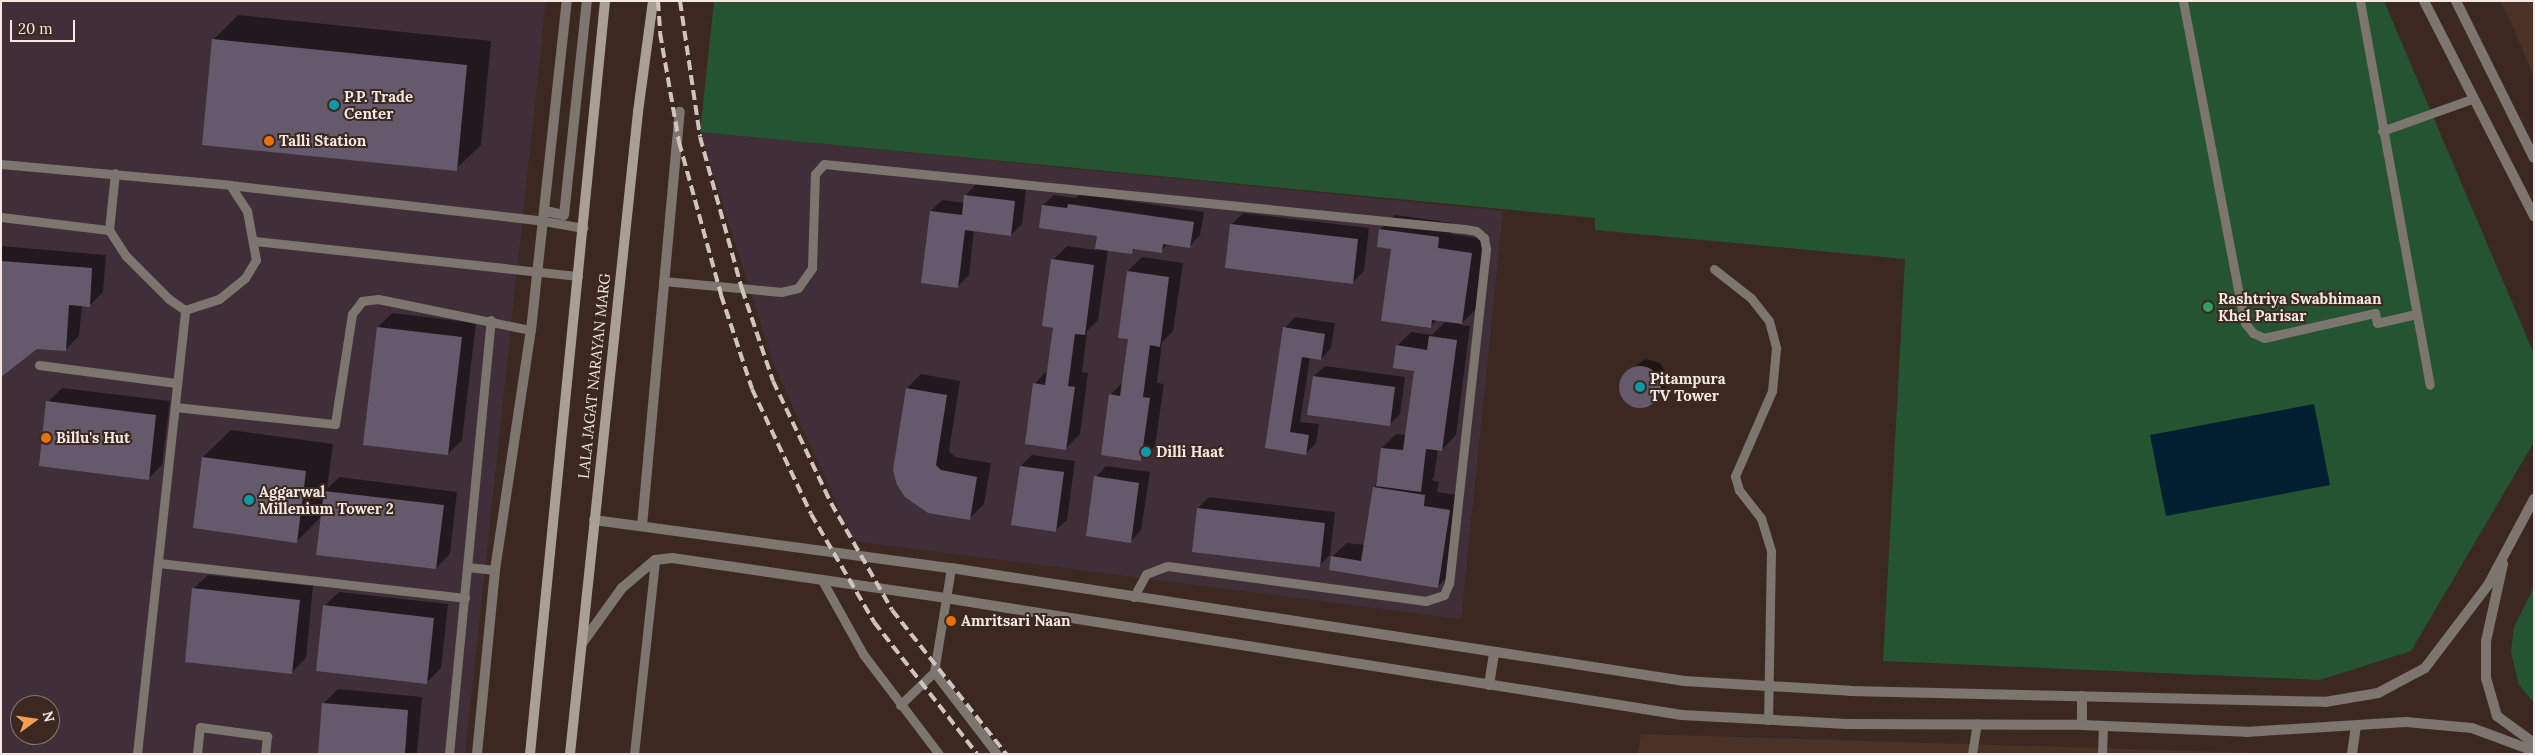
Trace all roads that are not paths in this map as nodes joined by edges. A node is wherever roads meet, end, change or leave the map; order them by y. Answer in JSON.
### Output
{"nodes":[{"id":1,"x":567,"y":1,"type":"edge"},
{"id":2,"x":587,"y":1,"type":"edge"},
{"id":3,"x":605,"y":1,"type":"edge"},
{"id":4,"x":653,"y":1,"type":"edge"},
{"id":5,"x":2183,"y":1,"type":"edge"},
{"id":6,"x":2360,"y":1,"type":"edge"},
{"id":7,"x":2424,"y":1,"type":"edge"},
{"id":8,"x":2456,"y":1,"type":"edge"},
{"id":9,"x":2472,"y":99,"type":"junction"},
{"id":10,"x":680,"y":112,"type":"dead end"},
{"id":11,"x":2382,"y":131,"type":"junction"},
{"id":12,"x":2534,"y":158,"type":"edge"},
{"id":13,"x":1,"y":164,"type":"edge"},
{"id":14,"x":115,"y":173,"type":"junction"},
{"id":15,"x":230,"y":185,"type":"junction"},
{"id":16,"x":544,"y":216,"type":"junction"},
{"id":17,"x":2534,"y":216,"type":"edge"},
{"id":18,"x":1,"y":218,"type":"edge"},
{"id":19,"x":583,"y":228,"type":"junction"},
{"id":20,"x":109,"y":230,"type":"junction"},
{"id":21,"x":255,"y":240,"type":"junction"},
{"id":22,"x":1714,"y":269,"type":"dead end"},
{"id":23,"x":537,"y":274,"type":"junction"},
{"id":24,"x":578,"y":276,"type":"junction"},
{"id":25,"x":663,"y":281,"type":"junction"},
{"id":26,"x":185,"y":310,"type":"junction"},
{"id":27,"x":2416,"y":314,"type":"junction"},
{"id":28,"x":491,"y":320,"type":"junction"},
{"id":29,"x":531,"y":330,"type":"junction"},
{"id":30,"x":39,"y":365,"type":"dead end"},
{"id":31,"x":176,"y":383,"type":"junction"},
{"id":32,"x":2430,"y":385,"type":"dead end"},
{"id":33,"x":175,"y":407,"type":"junction"},
{"id":34,"x":2534,"y":499,"type":"edge"},
{"id":35,"x":594,"y":520,"type":"junction"},
{"id":36,"x":642,"y":526,"type":"junction"},
{"id":37,"x":2506,"y":550,"type":"junction"},
{"id":38,"x":655,"y":560,"type":"junction"},
{"id":39,"x":158,"y":563,"type":"junction"},
{"id":40,"x":467,"y":567,"type":"junction"},
{"id":41,"x":951,"y":568,"type":"junction"},
{"id":42,"x":495,"y":570,"type":"junction"},
{"id":43,"x":823,"y":582,"type":"junction"},
{"id":44,"x":1134,"y":597,"type":"junction"},
{"id":45,"x":465,"y":598,"type":"junction"},
{"id":46,"x":945,"y":598,"type":"junction"},
{"id":47,"x":583,"y":642,"type":"junction"},
{"id":48,"x":1494,"y":653,"type":"junction"},
{"id":49,"x":934,"y":672,"type":"junction"},
{"id":50,"x":1489,"y":686,"type":"junction"},
{"id":51,"x":1771,"y":686,"type":"junction"},
{"id":52,"x":2082,"y":696,"type":"junction"},
{"id":53,"x":900,"y":705,"type":"junction"},
{"id":54,"x":1768,"y":720,"type":"junction"},
{"id":55,"x":1977,"y":723,"type":"junction"},
{"id":56,"x":2082,"y":725,"type":"junction"},
{"id":57,"x":2103,"y":726,"type":"junction"},
{"id":58,"x":2356,"y":726,"type":"junction"},
{"id":59,"x":2534,"y":744,"type":"edge"},
{"id":60,"x":2534,"y":751,"type":"edge"},
{"id":61,"x":137,"y":754,"type":"edge"},
{"id":62,"x":197,"y":754,"type":"edge"},
{"id":63,"x":265,"y":754,"type":"edge"},
{"id":64,"x":449,"y":754,"type":"edge"},
{"id":65,"x":476,"y":754,"type":"edge"},
{"id":66,"x":530,"y":754,"type":"edge"},
{"id":67,"x":570,"y":754,"type":"edge"},
{"id":68,"x":634,"y":754,"type":"edge"},
{"id":69,"x":939,"y":754,"type":"edge"},
{"id":70,"x":997,"y":754,"type":"edge"},
{"id":71,"x":1972,"y":754,"type":"edge"},
{"id":72,"x":2102,"y":754,"type":"edge"},
{"id":73,"x":2352,"y":754,"type":"edge"}],
"edges":[{"from":1,"to":16,"type":"street"},
{"from":2,"to":16,"type":"street"},
{"from":3,"to":19,"type":"main road","name":"LALA JAGAT NARAYAN MARG"},
{"from":4,"to":35,"type":"main road","name":"LALA JAGAT NARAYAN MARG"},
{"from":5,"to":27,"type":"lane"},
{"from":6,"to":11,"type":"lane"},
{"from":7,"to":9,"type":"street"},
{"from":8,"to":12,"type":"street"},
{"from":9,"to":11,"type":"lane"},
{"from":9,"to":17,"type":"street"},
{"from":10,"to":25,"type":"street"},
{"from":11,"to":27,"type":"lane"},
{"from":13,"to":14,"type":"lane"},
{"from":14,"to":15,"type":"lane"},
{"from":14,"to":20,"type":"lane"},
{"from":15,"to":16,"type":"lane"},
{"from":15,"to":21,"type":"lane"},
{"from":16,"to":19,"type":"lane"},
{"from":16,"to":23,"type":"street"},
{"from":18,"to":20,"type":"lane"},
{"from":19,"to":24,"type":"main road","name":"LALA JAGAT NARAYAN MARG"},
{"from":20,"to":26,"type":"lane"},
{"from":21,"to":23,"type":"lane"},
{"from":21,"to":26,"type":"lane"},
{"from":22,"to":51,"type":"lane"},
{"from":23,"to":24,"type":"lane"},
{"from":23,"to":29,"type":"street"},
{"from":24,"to":66,"type":"main road","name":"LALA JAGAT NARAYAN MARG"},
{"from":25,"to":36,"type":"street"},
{"from":25,"to":44,"type":"lane"},
{"from":26,"to":31,"type":"lane"},
{"from":27,"to":32,"type":"lane"},
{"from":28,"to":29,"type":"lane"},
{"from":28,"to":33,"type":"lane"},
{"from":28,"to":40,"type":"lane"},
{"from":29,"to":42,"type":"street"},
{"from":30,"to":31,"type":"lane"},
{"from":31,"to":33,"type":"lane"},
{"from":33,"to":39,"type":"lane"},
{"from":34,"to":37,"type":"street"},
{"from":35,"to":36,"type":"street"},
{"from":35,"to":47,"type":"main road","name":"LALA JAGAT NARAYAN MARG"},
{"from":36,"to":41,"type":"street"},
{"from":37,"to":52,"type":"street"},
{"from":37,"to":59,"type":"street"},
{"from":38,"to":43,"type":"street"},
{"from":38,"to":47,"type":"street"},
{"from":38,"to":68,"type":"lane"},
{"from":39,"to":45,"type":"lane"},
{"from":39,"to":61,"type":"lane"},
{"from":40,"to":42,"type":"lane"},
{"from":40,"to":45,"type":"lane"},
{"from":41,"to":44,"type":"street"},
{"from":41,"to":46,"type":"lane"},
{"from":42,"to":65,"type":"street"},
{"from":43,"to":46,"type":"street"},
{"from":43,"to":53,"type":"lane"},
{"from":44,"to":48,"type":"street"},
{"from":45,"to":64,"type":"lane"},
{"from":46,"to":49,"type":"lane"},
{"from":46,"to":50,"type":"street"},
{"from":47,"to":67,"type":"main road","name":"LALA JAGAT NARAYAN MARG"},
{"from":48,"to":50,"type":"street"},
{"from":48,"to":51,"type":"street"},
{"from":49,"to":53,"type":"lane"},
{"from":49,"to":70,"type":"lane"},
{"from":50,"to":54,"type":"street"},
{"from":51,"to":52,"type":"street"},
{"from":51,"to":54,"type":"lane"},
{"from":52,"to":56,"type":"street"},
{"from":53,"to":69,"type":"lane"},
{"from":54,"to":55,"type":"street"},
{"from":55,"to":56,"type":"street"},
{"from":55,"to":71,"type":"lane"},
{"from":56,"to":57,"type":"street"},
{"from":57,"to":58,"type":"street"},
{"from":57,"to":72,"type":"lane"},
{"from":58,"to":60,"type":"street"},
{"from":58,"to":73,"type":"street"},
{"from":62,"to":63,"type":"lane"}]}
